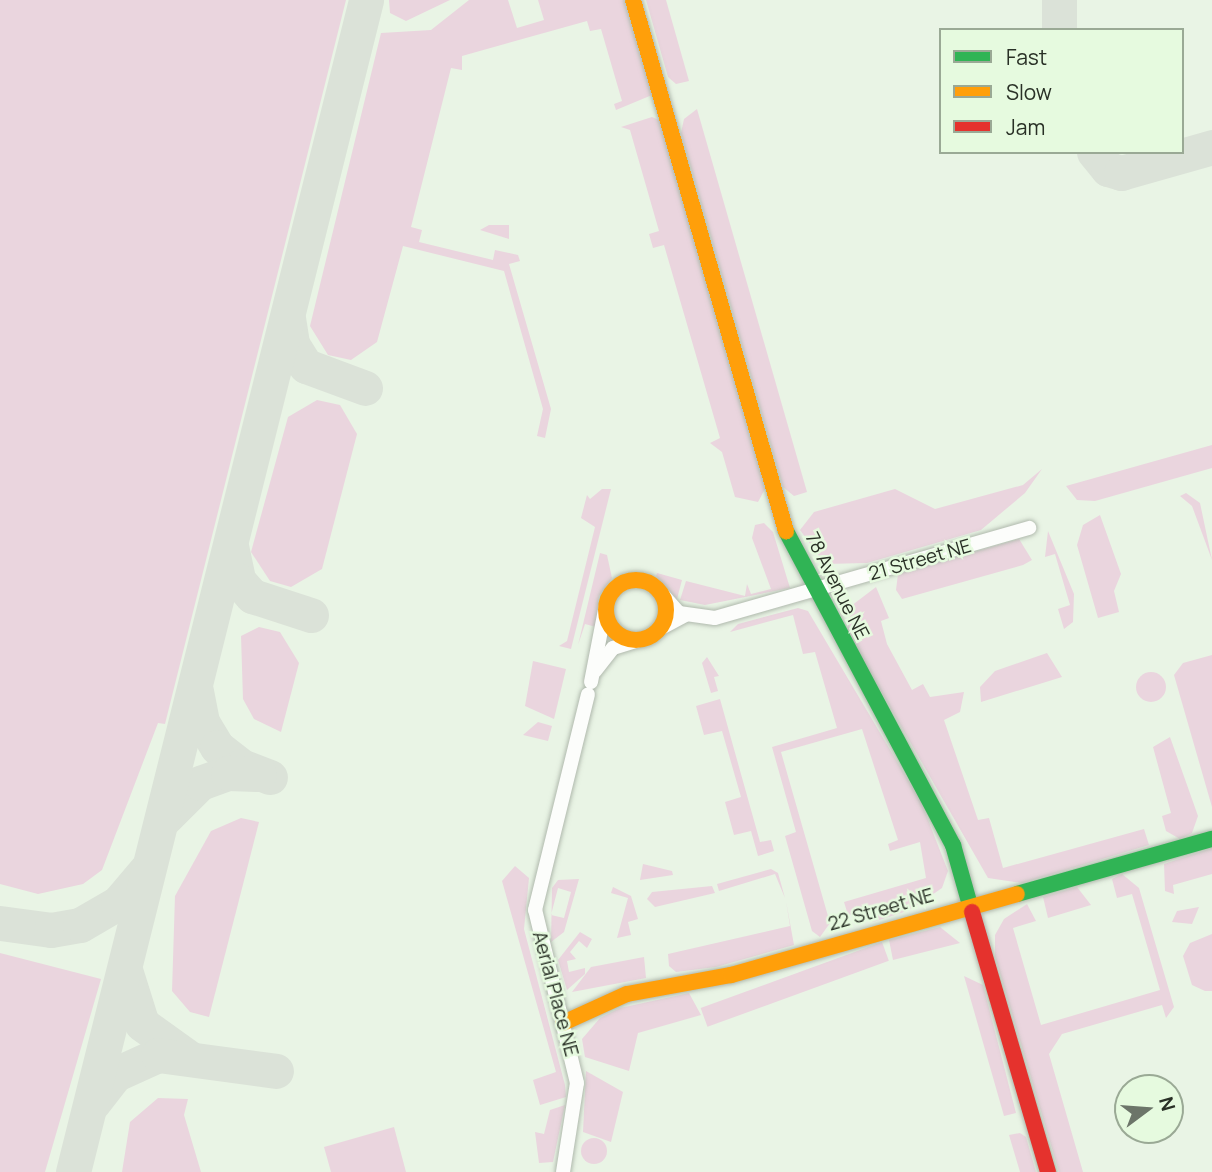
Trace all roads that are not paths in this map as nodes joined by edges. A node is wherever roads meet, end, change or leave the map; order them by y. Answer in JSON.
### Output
{"nodes":[{"id":1,"x":633,"y":0,"type":"edge"},
{"id":2,"x":1029,"y":528,"type":"dead end"},
{"id":3,"x":812,"y":592,"type":"junction"},
{"id":4,"x":662,"y":594,"type":"junction"},
{"id":5,"x":606,"y":606,"type":"junction"},
{"id":6,"x":685,"y":615,"type":"junction"},
{"id":7,"x":661,"y":628,"type":"junction"},
{"id":8,"x":639,"y":640,"type":"junction"},
{"id":9,"x":590,"y":684,"type":"junction"},
{"id":10,"x":1212,"y":839,"type":"edge"},
{"id":11,"x":972,"y":906,"type":"junction"},
{"id":12,"x":563,"y":1023,"type":"junction"},
{"id":13,"x":563,"y":1172,"type":"edge"},
{"id":14,"x":1048,"y":1172,"type":"edge"}],
"edges":[{"from":1,"to":3,"type":"street","name":"78 Avenue NE"},
{"from":2,"to":3,"type":"street","name":"21 Street NE"},
{"from":3,"to":6,"type":"street","name":"21 Street NE"},
{"from":3,"to":11,"type":"street","name":"78 Avenue NE"},
{"from":4,"to":5,"type":"street"},
{"from":4,"to":6,"type":"street"},
{"from":4,"to":7,"type":"street"},
{"from":5,"to":8,"type":"street"},
{"from":5,"to":9,"type":"street","name":"Aerial Place NE"},
{"from":6,"to":7,"type":"street"},
{"from":7,"to":8,"type":"street"},
{"from":8,"to":9,"type":"street"},
{"from":9,"to":12,"type":"street","name":"Aerial Place NE"},
{"from":10,"to":11,"type":"street","name":"22 Street NE"},
{"from":11,"to":12,"type":"street","name":"22 Street NE"},
{"from":11,"to":14,"type":"street","name":"78 Avenue NE"},
{"from":12,"to":13,"type":"street","name":"Aerial Place NE"}]}
